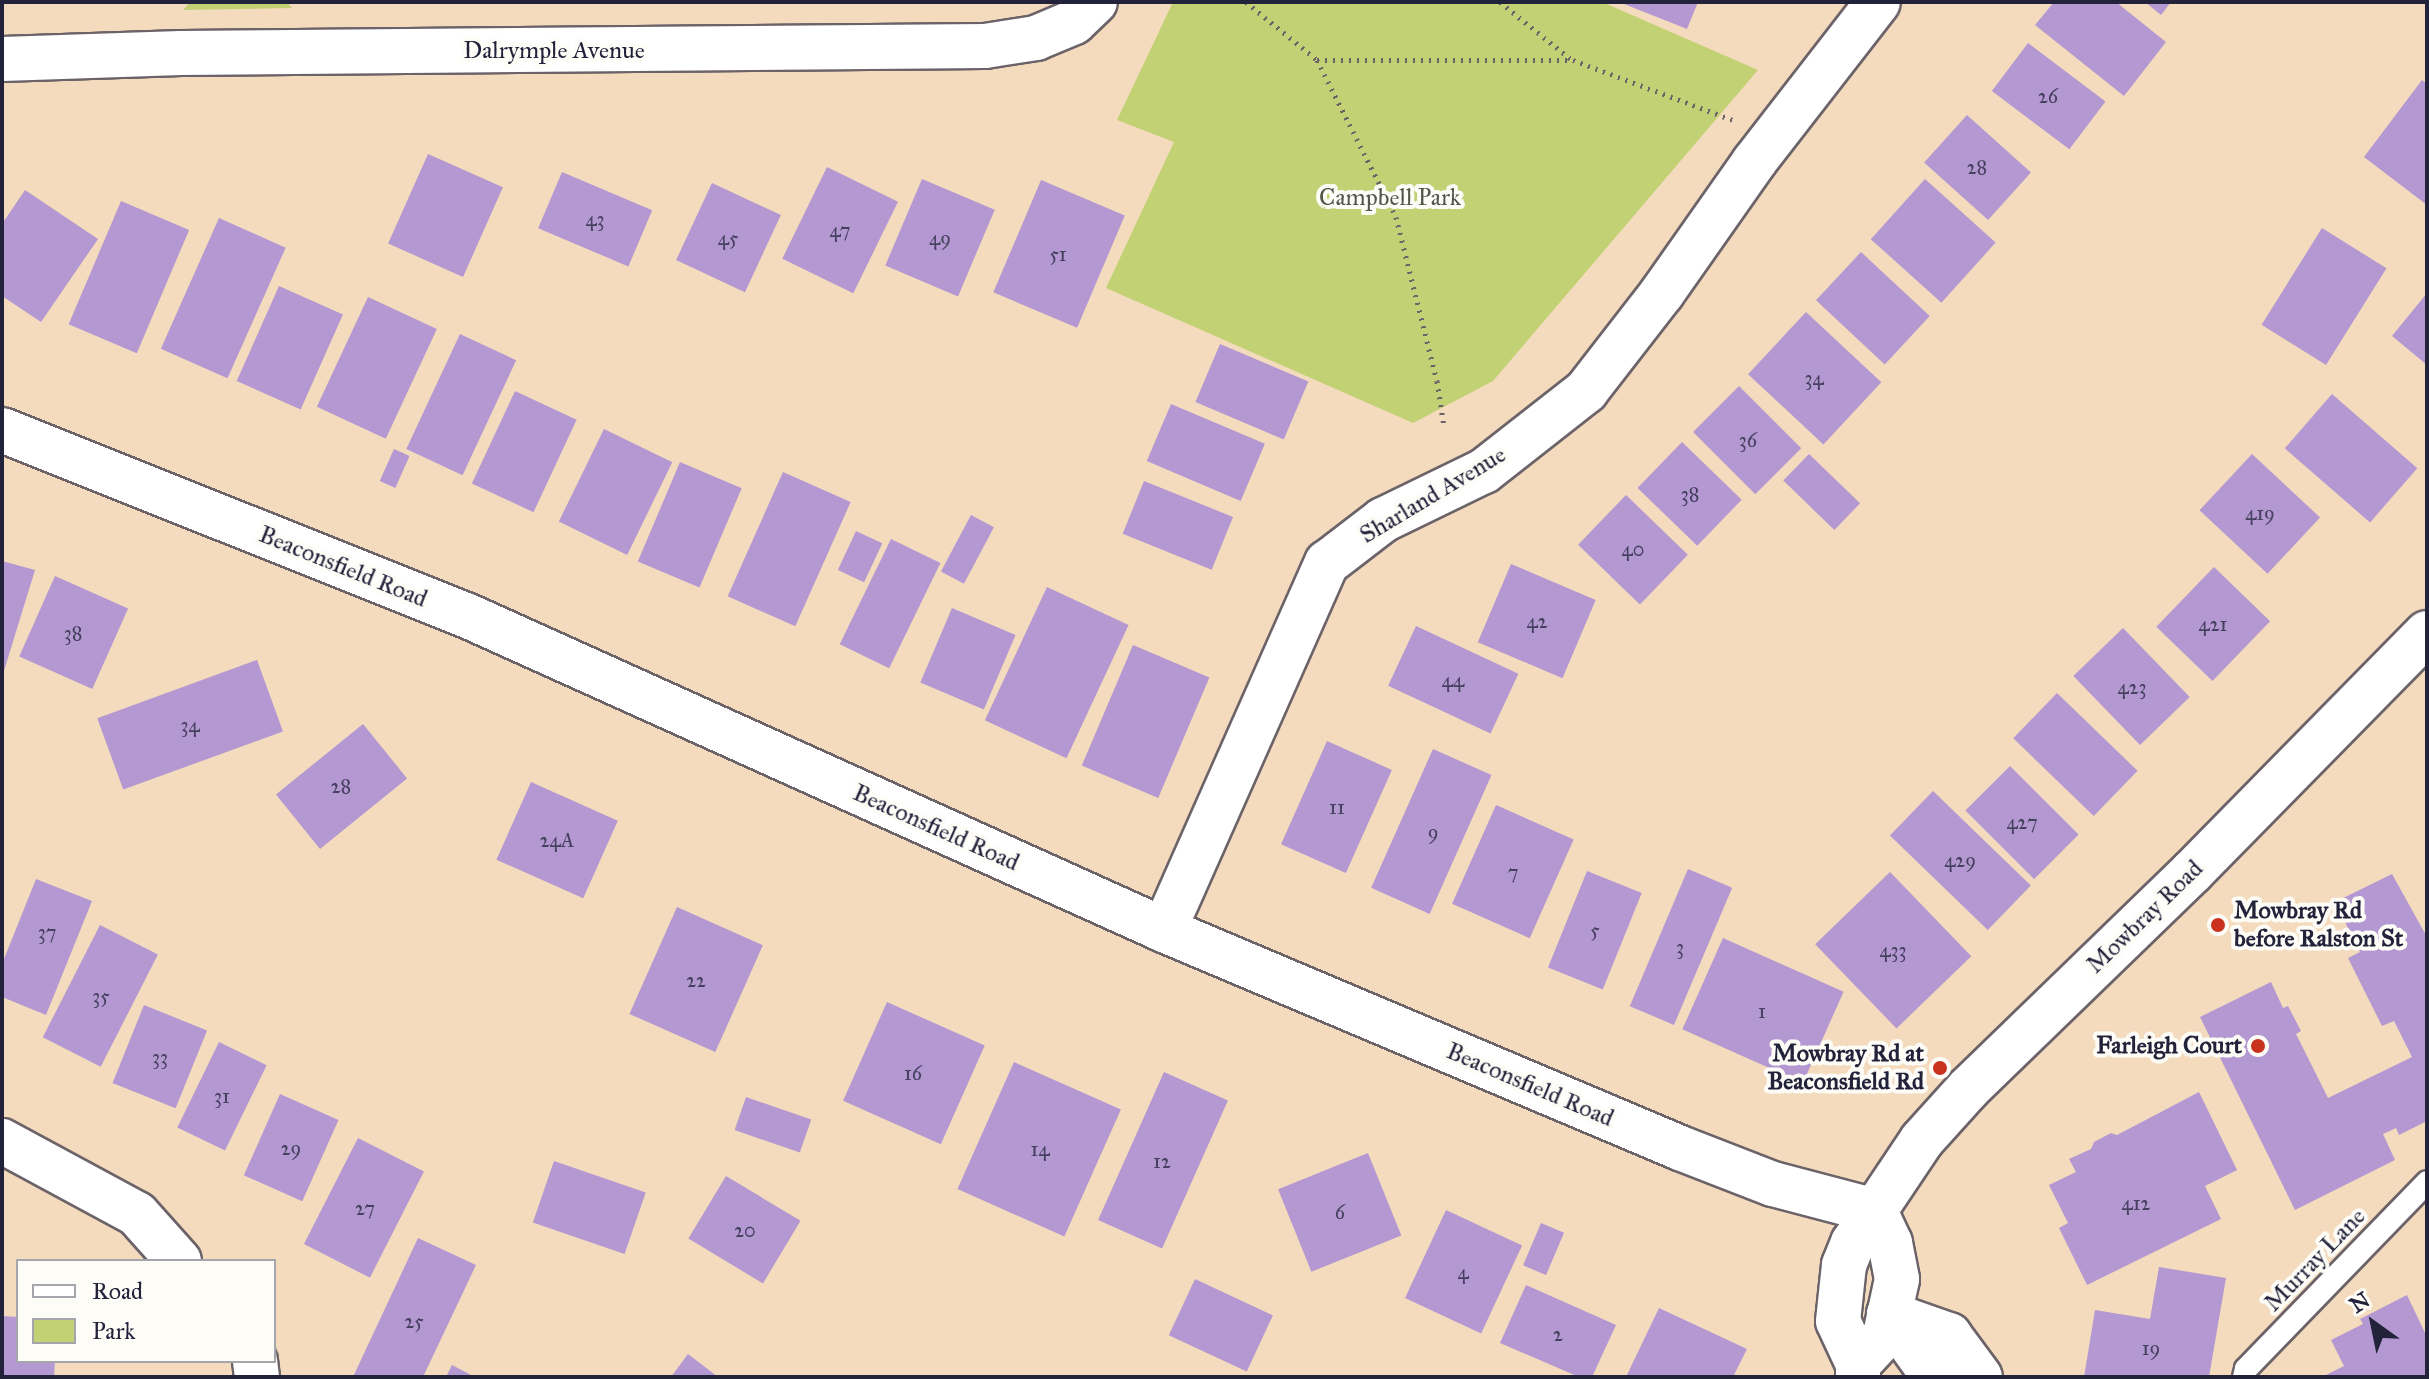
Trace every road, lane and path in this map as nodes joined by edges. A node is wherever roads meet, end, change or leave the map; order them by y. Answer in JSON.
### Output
{"nodes":[{"id":1,"x":1095,"y":2,"type":"edge"},
{"id":2,"x":1246,"y":2,"type":"edge"},
{"id":3,"x":1500,"y":2,"type":"edge"},
{"id":4,"x":1878,"y":2,"type":"edge"},
{"id":5,"x":2,"y":59,"type":"edge"},
{"id":6,"x":1317,"y":60,"type":"junction"},
{"id":7,"x":1573,"y":60,"type":"junction"},
{"id":8,"x":1775,"y":135,"type":"junction"},
{"id":9,"x":1444,"y":426,"type":"dead end"},
{"id":10,"x":2,"y":430,"type":"edge"},
{"id":11,"x":2427,"y":633,"type":"edge"},
{"id":12,"x":1164,"y":930,"type":"junction"},
{"id":13,"x":2,"y":1141,"type":"edge"},
{"id":14,"x":2427,"y":1182,"type":"edge"},
{"id":15,"x":1875,"y":1211,"type":"junction"},
{"id":16,"x":177,"y":1259,"type":"edge"},
{"id":17,"x":1889,"y":1314,"type":"junction"},
{"id":18,"x":1858,"y":1371,"type":"edge"},
{"id":19,"x":1934,"y":1377,"type":"edge"},
{"id":20,"x":1980,"y":1377,"type":"edge"},
{"id":21,"x":2244,"y":1377,"type":"edge"}],
"edges":[{"from":1,"to":5,"type":"street","name":"Dalrymple Avenue"},
{"from":2,"to":6,"type":"path"},
{"from":3,"to":7,"type":"path"},
{"from":4,"to":8,"type":"street","name":"Sharland Avenue"},
{"from":6,"to":7,"type":"path"},
{"from":6,"to":9,"type":"path"},
{"from":7,"to":8,"type":"path"},
{"from":8,"to":12,"type":"street","name":"Sharland Avenue"},
{"from":10,"to":12,"type":"street","name":"Beaconsfield Road"},
{"from":11,"to":15,"type":"street","name":"Mowbray Road"},
{"from":12,"to":15,"type":"street","name":"Beaconsfield Road"},
{"from":13,"to":16,"type":"street"},
{"from":14,"to":21,"type":"lane","name":"Murray Lane"},
{"from":15,"to":17,"type":"street","name":"Mowbray Road"},
{"from":15,"to":18,"type":"street","name":"Mowbray Road"},
{"from":17,"to":18,"type":"street","name":"Mowbray Road"},
{"from":17,"to":19,"type":"street"},
{"from":17,"to":20,"type":"street"}]}
